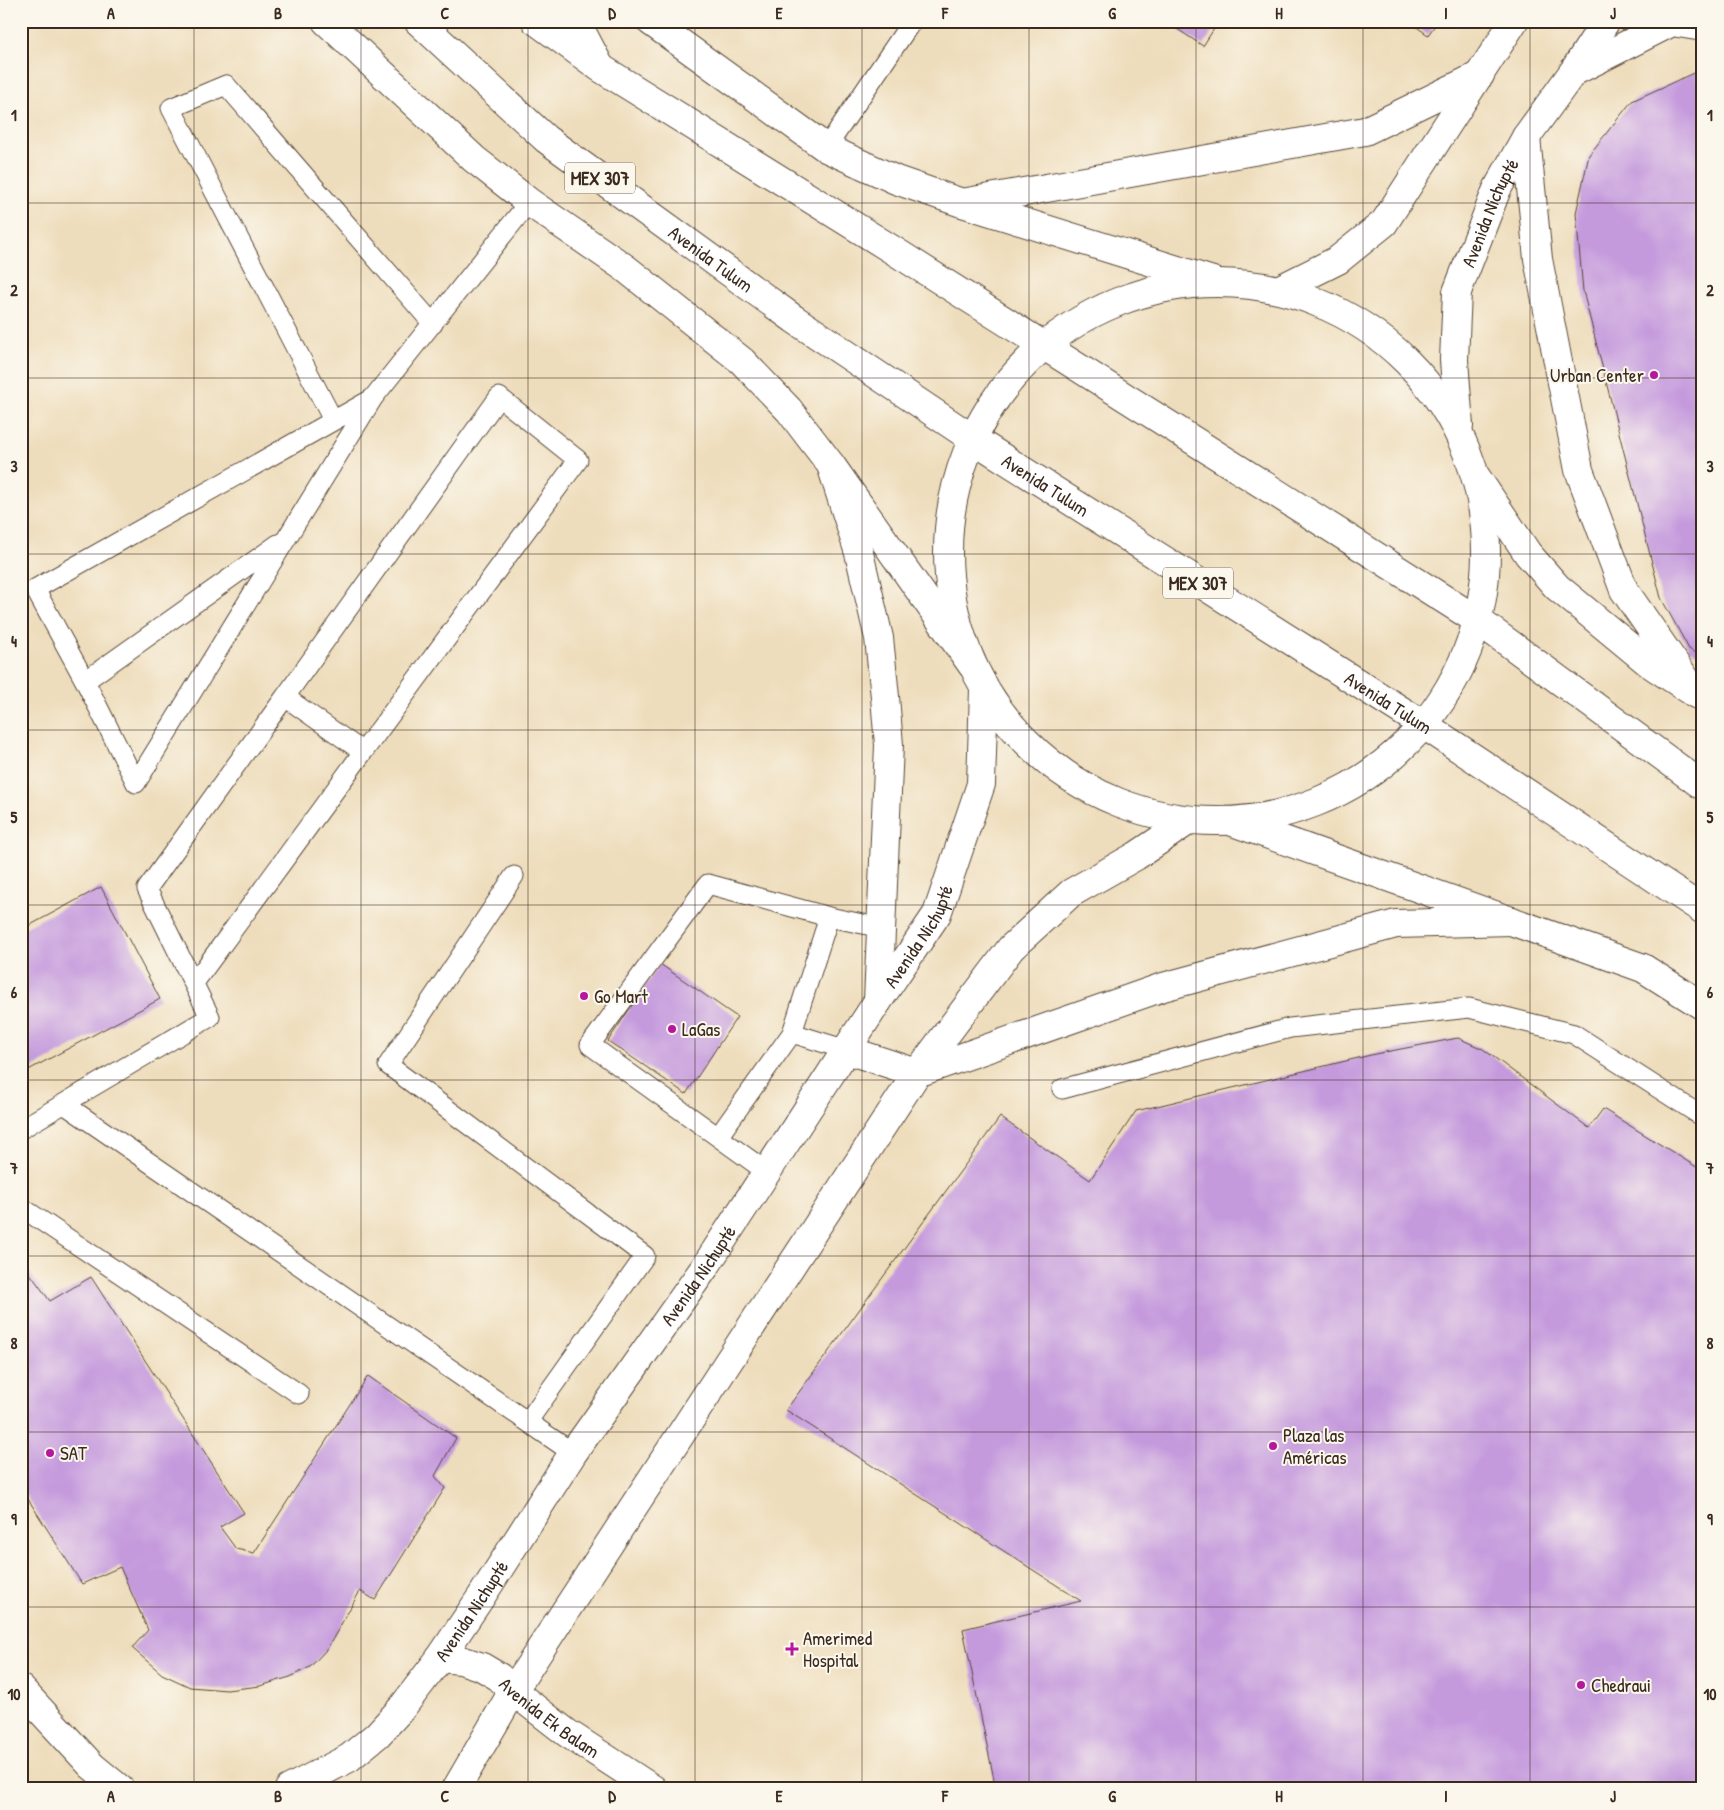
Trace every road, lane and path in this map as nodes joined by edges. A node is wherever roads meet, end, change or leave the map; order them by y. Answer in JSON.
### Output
{"nodes":[{"id":1,"x":326,"y":21,"type":"edge"},
{"id":2,"x":418,"y":21,"type":"edge"},
{"id":3,"x":536,"y":21,"type":"edge"},
{"id":4,"x":576,"y":21,"type":"edge"},
{"id":5,"x":650,"y":21,"type":"edge"},
{"id":6,"x":912,"y":21,"type":"edge"},
{"id":7,"x":1514,"y":21,"type":"edge"},
{"id":8,"x":1606,"y":21,"type":"edge"},
{"id":9,"x":1703,"y":27,"type":"edge"},
{"id":10,"x":599,"y":67,"type":"junction"},
{"id":11,"x":1573,"y":72,"type":"junction"},
{"id":12,"x":1480,"y":75,"type":"junction"},
{"id":13,"x":1526,"y":137,"type":"junction"},
{"id":14,"x":826,"y":148,"type":"junction"},
{"id":15,"x":529,"y":202,"type":"junction"},
{"id":16,"x":962,"y":204,"type":"junction"},
{"id":17,"x":1213,"y":281,"type":"junction"},
{"id":18,"x":1280,"y":289,"type":"junction"},
{"id":19,"x":433,"y":324,"type":"junction"},
{"id":20,"x":1043,"y":346,"type":"junction"},
{"id":21,"x":373,"y":398,"type":"junction"},
{"id":22,"x":333,"y":420,"type":"junction"},
{"id":23,"x":1459,"y":430,"type":"junction"},
{"id":24,"x":973,"y":439,"type":"junction"},
{"id":25,"x":831,"y":465,"type":"junction"},
{"id":26,"x":1477,"y":478,"type":"junction"},
{"id":27,"x":285,"y":539,"type":"junction"},
{"id":28,"x":1480,"y":622,"type":"junction"},
{"id":29,"x":978,"y":677,"type":"junction"},
{"id":30,"x":85,"y":681,"type":"junction"},
{"id":31,"x":285,"y":697,"type":"junction"},
{"id":32,"x":1699,"y":697,"type":"edge"},
{"id":33,"x":1424,"y":725,"type":"junction"},
{"id":34,"x":363,"y":752,"type":"junction"},
{"id":35,"x":1703,"y":786,"type":"edge"},
{"id":36,"x":1188,"y":821,"type":"junction"},
{"id":37,"x":1233,"y":822,"type":"junction"},
{"id":38,"x":514,"y":876,"type":"dead end"},
{"id":39,"x":1703,"y":910,"type":"edge"},
{"id":40,"x":829,"y":917,"type":"junction"},
{"id":41,"x":1512,"y":921,"type":"junction"},
{"id":42,"x":882,"y":928,"type":"junction"},
{"id":43,"x":194,"y":984,"type":"junction"},
{"id":44,"x":878,"y":1001,"type":"junction"},
{"id":45,"x":1703,"y":1006,"type":"edge"},
{"id":46,"x":792,"y":1033,"type":"junction"},
{"id":47,"x":847,"y":1050,"type":"junction"},
{"id":48,"x":917,"y":1073,"type":"junction"},
{"id":49,"x":1062,"y":1089,"type":"dead end"},
{"id":50,"x":64,"y":1104,"type":"junction"},
{"id":51,"x":1703,"y":1117,"type":"edge"},
{"id":52,"x":21,"y":1129,"type":"edge"},
{"id":53,"x":718,"y":1137,"type":"junction"},
{"id":54,"x":767,"y":1172,"type":"junction"},
{"id":55,"x":21,"y":1207,"type":"edge"},
{"id":56,"x":299,"y":1394,"type":"dead end"},
{"id":57,"x":528,"y":1421,"type":"junction"},
{"id":58,"x":573,"y":1453,"type":"junction"},
{"id":59,"x":440,"y":1658,"type":"junction"},
{"id":60,"x":21,"y":1689,"type":"edge"},
{"id":61,"x":513,"y":1691,"type":"junction"},
{"id":62,"x":120,"y":1789,"type":"edge"},
{"id":63,"x":289,"y":1789,"type":"edge"},
{"id":64,"x":456,"y":1789,"type":"edge"},
{"id":65,"x":653,"y":1789,"type":"edge"}],
"edges":[{"from":1,"to":15,"type":"main road"},
{"from":2,"to":24,"type":"main road","name":"Avenida Tulum","number":"MEX 307"},
{"from":3,"to":10,"type":"main road"},
{"from":4,"to":10,"type":"main road"},
{"from":5,"to":14,"type":"main road"},
{"from":6,"to":14,"type":"lane"},
{"from":7,"to":12,"type":"main road"},
{"from":8,"to":11,"type":"main road","name":"Avenida Nichupté"},
{"from":9,"to":11,"type":"main road"},
{"from":10,"to":20,"type":"main road"},
{"from":11,"to":13,"type":"main road","name":"Avenida Nichupté"},
{"from":12,"to":16,"type":"main road"},
{"from":12,"to":18,"type":"main road"},
{"from":13,"to":23,"type":"main road","name":"Avenida Nichupté"},
{"from":13,"to":32,"type":"main road"},
{"from":14,"to":16,"type":"main road"},
{"from":15,"to":19,"type":"lane"},
{"from":15,"to":25,"type":"main road"},
{"from":16,"to":17,"type":"main road"},
{"from":17,"to":18,"type":"main road"},
{"from":17,"to":20,"type":"main road"},
{"from":18,"to":23,"type":"main road"},
{"from":19,"to":21,"type":"lane"},
{"from":19,"to":22,"type":"lane"},
{"from":20,"to":24,"type":"main road"},
{"from":20,"to":28,"type":"main road"},
{"from":21,"to":22,"type":"lane"},
{"from":21,"to":27,"type":"lane"},
{"from":22,"to":30,"type":"lane"},
{"from":23,"to":26,"type":"main road"},
{"from":24,"to":29,"type":"main road"},
{"from":24,"to":33,"type":"main road","name":"Avenida Tulum","number":"MEX 307"},
{"from":25,"to":29,"type":"main road"},
{"from":25,"to":42,"type":"main road"},
{"from":26,"to":28,"type":"main road"},
{"from":26,"to":32,"type":"main road"},
{"from":27,"to":30,"type":"lane"},
{"from":27,"to":30,"type":"lane"},
{"from":28,"to":33,"type":"main road"},
{"from":28,"to":35,"type":"main road"},
{"from":29,"to":36,"type":"main road"},
{"from":29,"to":44,"type":"main road","name":"Avenida Nichupté"},
{"from":31,"to":34,"type":"lane"},
{"from":31,"to":34,"type":"lane"},
{"from":31,"to":43,"type":"lane"},
{"from":33,"to":37,"type":"main road"},
{"from":33,"to":39,"type":"main road","name":"Avenida Tulum","number":"MEX 307"},
{"from":34,"to":43,"type":"lane"},
{"from":36,"to":37,"type":"main road"},
{"from":36,"to":48,"type":"main road"},
{"from":37,"to":41,"type":"main road"},
{"from":38,"to":57,"type":"lane"},
{"from":40,"to":42,"type":"lane"},
{"from":40,"to":46,"type":"lane"},
{"from":40,"to":53,"type":"lane"},
{"from":41,"to":45,"type":"main road"},
{"from":41,"to":48,"type":"main road"},
{"from":42,"to":44,"type":"main road"},
{"from":43,"to":50,"type":"lane"},
{"from":44,"to":47,"type":"main road","name":"Avenida Nichupté"},
{"from":46,"to":47,"type":"lane"},
{"from":46,"to":53,"type":"lane"},
{"from":47,"to":48,"type":"main road"},
{"from":47,"to":54,"type":"main road","name":"Avenida Nichupté"},
{"from":48,"to":61,"type":"main road"},
{"from":49,"to":51,"type":"lane"},
{"from":50,"to":52,"type":"lane"},
{"from":50,"to":57,"type":"lane"},
{"from":53,"to":54,"type":"lane"},
{"from":54,"to":58,"type":"main road","name":"Avenida Nichupté"},
{"from":55,"to":56,"type":"lane"},
{"from":57,"to":58,"type":"lane"},
{"from":58,"to":59,"type":"main road","name":"Avenida Nichupté"},
{"from":59,"to":61,"type":"main road","name":"Avenida Ek Balam"},
{"from":59,"to":63,"type":"main road","name":"Avenida Nichupté"},
{"from":60,"to":62,"type":"main road"},
{"from":61,"to":64,"type":"main road"},
{"from":61,"to":65,"type":"main road","name":"Avenida Ek Balam"}]}
